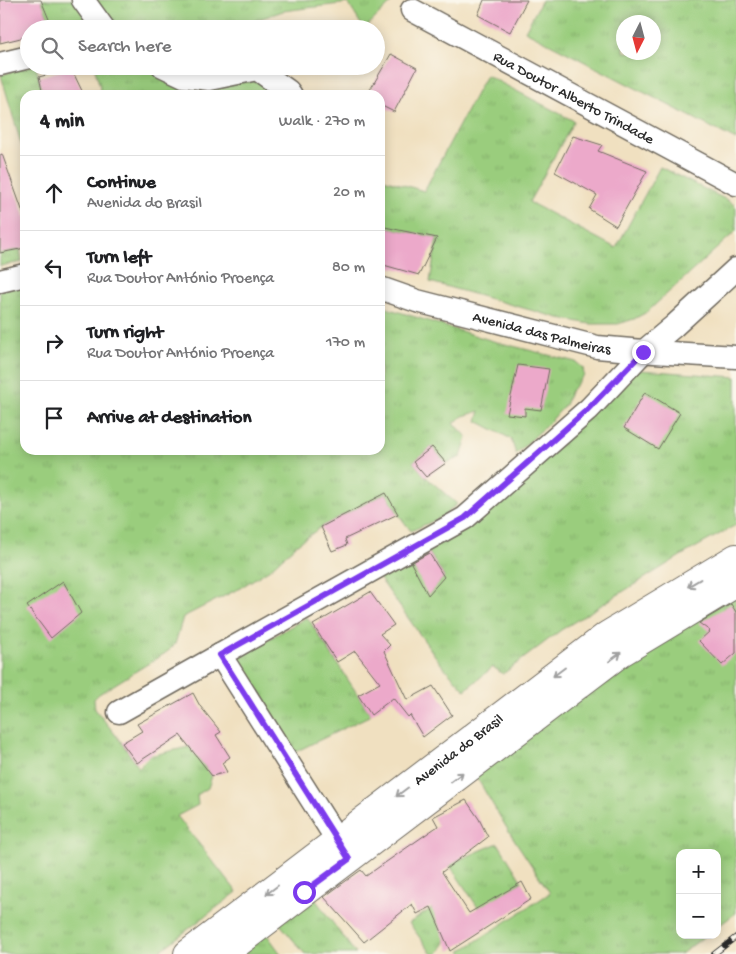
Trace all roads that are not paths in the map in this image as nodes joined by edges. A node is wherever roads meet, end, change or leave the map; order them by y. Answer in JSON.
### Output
{"nodes":[{"id":1,"x":83,"y":0,"type":"edge"},
{"id":2,"x":412,"y":10,"type":"dead end"},
{"id":3,"x":97,"y":20,"type":"edge"},
{"id":4,"x":20,"y":58,"type":"edge"},
{"id":5,"x":0,"y":64,"type":"edge"},
{"id":6,"x":182,"y":75,"type":"edge"},
{"id":7,"x":228,"y":75,"type":"edge"},
{"id":8,"x":265,"y":75,"type":"edge"},
{"id":9,"x":287,"y":90,"type":"edge"},
{"id":10,"x":736,"y":184,"type":"edge"},
{"id":11,"x":736,"y":268,"type":"edge"},
{"id":12,"x":20,"y":276,"type":"edge"},
{"id":13,"x":0,"y":281,"type":"edge"},
{"id":14,"x":385,"y":290,"type":"edge"},
{"id":15,"x":643,"y":352,"type":"junction"},
{"id":16,"x":736,"y":356,"type":"edge"},
{"id":17,"x":736,"y":558,"type":"edge"},
{"id":18,"x":736,"y":583,"type":"edge"},
{"id":19,"x":220,"y":655,"type":"junction"},
{"id":20,"x":119,"y":712,"type":"dead end"},
{"id":21,"x":343,"y":849,"type":"junction"},
{"id":22,"x":188,"y":954,"type":"edge"},
{"id":23,"x":223,"y":954,"type":"edge"}],
"edges":[{"from":1,"to":3,"type":"street"},
{"from":2,"to":10,"type":"street","name":"Rua Doutor Alberto Trindade"},
{"from":4,"to":5,"type":"street"},
{"from":6,"to":7,"type":"street"},
{"from":8,"to":9,"type":"street"},
{"from":11,"to":15,"type":"street"},
{"from":12,"to":13,"type":"street"},
{"from":14,"to":15,"type":"street","name":"Avenida das Palmeiras"},
{"from":15,"to":16,"type":"street","name":"Avenida das Palmeiras"},
{"from":15,"to":19,"type":"street"},
{"from":17,"to":21,"type":"main road","name":"Avenida do Brasil","one_way":true},
{"from":21,"to":18,"type":"main road","name":"Avenida do Brasil","one_way":true},
{"from":19,"to":20,"type":"street"},
{"from":19,"to":21,"type":"street"},
{"from":21,"to":22,"type":"main road","name":"Avenida do Brasil","one_way":true},
{"from":21,"to":23,"type":"main road","name":"Avenida do Brasil"}]}
